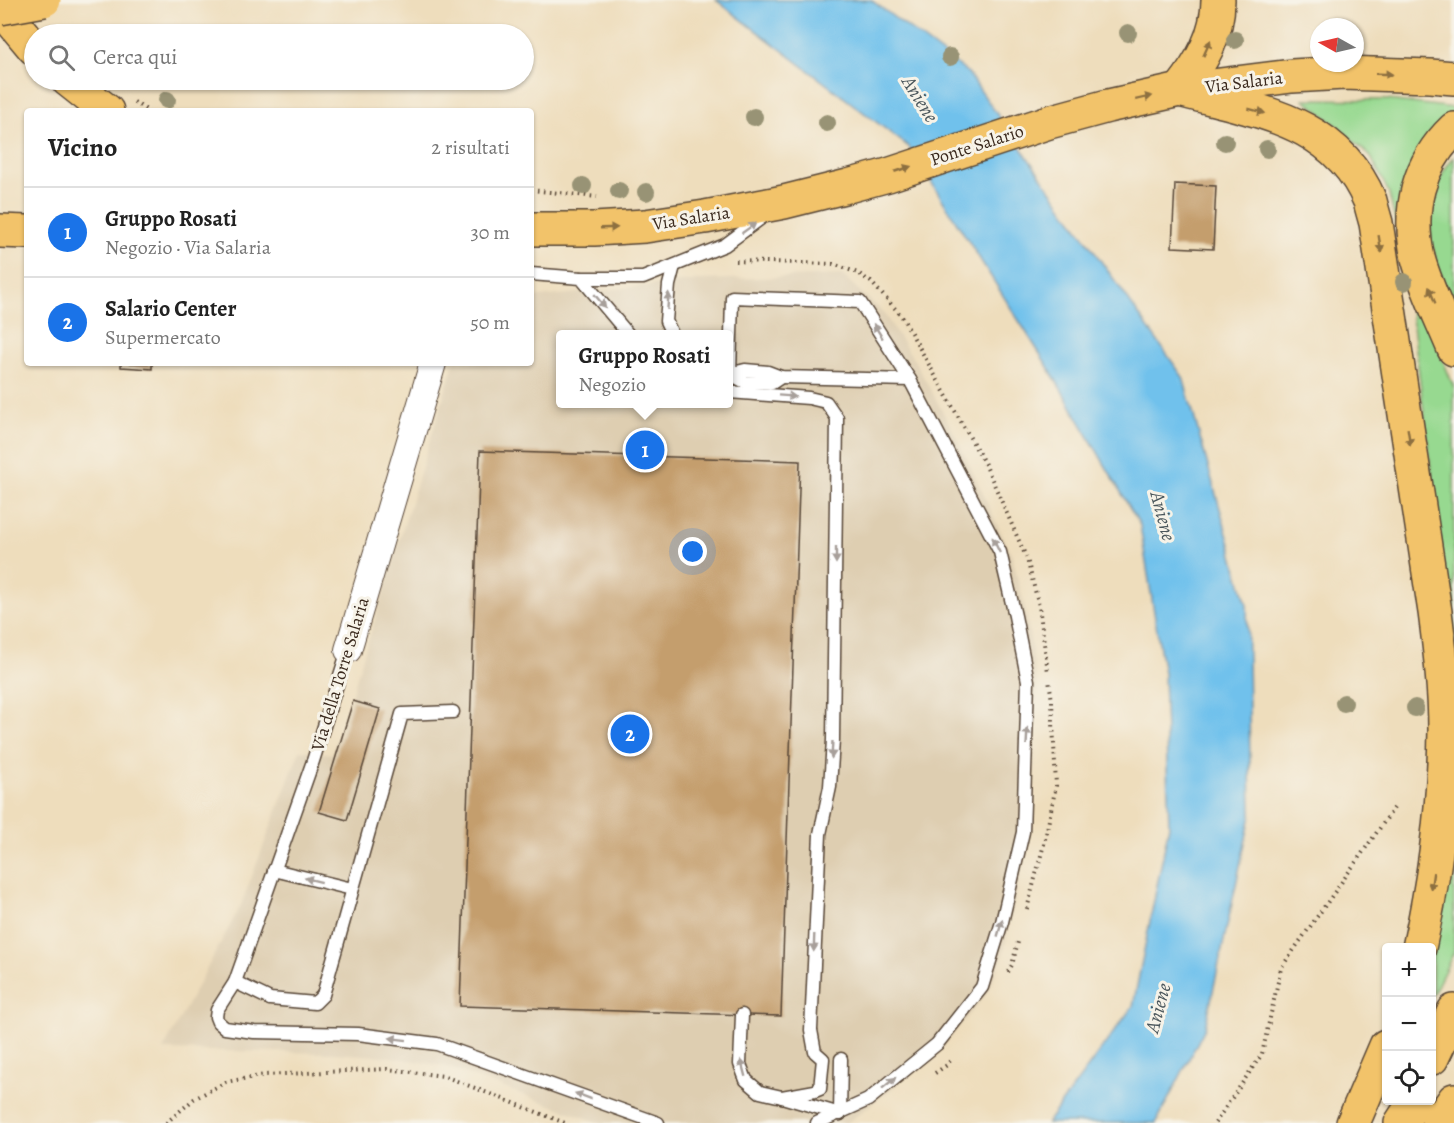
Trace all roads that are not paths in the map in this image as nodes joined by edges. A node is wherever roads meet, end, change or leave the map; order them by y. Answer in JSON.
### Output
{"nodes":[{"id":1,"x":44,"y":0,"type":"edge"},
{"id":2,"x":1218,"y":0,"type":"edge"},
{"id":3,"x":0,"y":8,"type":"edge"},
{"id":4,"x":24,"y":36,"type":"edge"},
{"id":5,"x":1454,"y":78,"type":"edge"},
{"id":6,"x":81,"y":90,"type":"edge"},
{"id":7,"x":1180,"y":90,"type":"junction"},
{"id":8,"x":1108,"y":106,"type":"joint"},
{"id":9,"x":103,"y":108,"type":"edge"},
{"id":10,"x":1454,"y":129,"type":"edge"},
{"id":11,"x":848,"y":186,"type":"joint"},
{"id":12,"x":784,"y":201,"type":"junction"},
{"id":13,"x":538,"y":228,"type":"edge"},
{"id":14,"x":0,"y":231,"type":"edge"},
{"id":15,"x":24,"y":232,"type":"edge"},
{"id":16,"x":674,"y":266,"type":"junction"},
{"id":17,"x":534,"y":274,"type":"edge"},
{"id":18,"x":581,"y":278,"type":"junction"},
{"id":19,"x":625,"y":330,"type":"edge"},
{"id":20,"x":670,"y":330,"type":"edge"},
{"id":21,"x":731,"y":330,"type":"edge"},
{"id":22,"x":1454,"y":349,"type":"edge"},
{"id":23,"x":432,"y":366,"type":"edge"},
{"id":24,"x":733,"y":376,"type":"edge"},
{"id":25,"x":910,"y":380,"type":"junction"},
{"id":26,"x":733,"y":393,"type":"edge"},
{"id":27,"x":348,"y":650,"type":"joint"},
{"id":28,"x":453,"y":712,"type":"dead end"},
{"id":29,"x":274,"y":870,"type":"junction"},
{"id":30,"x":352,"y":889,"type":"junction"},
{"id":31,"x":1420,"y":943,"type":"edge"},
{"id":32,"x":235,"y":982,"type":"junction"},
{"id":33,"x":1454,"y":1011,"type":"edge"},
{"id":34,"x":741,"y":1015,"type":"dead end"},
{"id":35,"x":1454,"y":1045,"type":"edge"},
{"id":36,"x":1384,"y":1051,"type":"edge"},
{"id":37,"x":1434,"y":1051,"type":"edge"},
{"id":38,"x":841,"y":1059,"type":"dead end"},
{"id":39,"x":1436,"y":1072,"type":"edge"},
{"id":40,"x":782,"y":1097,"type":"junction"},
{"id":41,"x":1454,"y":1100,"type":"edge"},
{"id":42,"x":1409,"y":1105,"type":"edge"},
{"id":43,"x":1413,"y":1105,"type":"edge"},
{"id":44,"x":840,"y":1114,"type":"junction"},
{"id":45,"x":658,"y":1123,"type":"edge"},
{"id":46,"x":817,"y":1123,"type":"edge"},
{"id":47,"x":1353,"y":1123,"type":"edge"},
{"id":48,"x":1401,"y":1123,"type":"edge"},
{"id":49,"x":1438,"y":1123,"type":"edge"}],
"edges":[{"from":1,"to":3,"type":"main road","bridge":true},
{"from":7,"to":2,"type":"main road","one_way":true},
{"from":3,"to":4,"type":"main road"},
{"from":7,"to":5,"type":"main road","name":"Via Salaria","one_way":true},
{"from":6,"to":9,"type":"main road"},
{"from":8,"to":7,"type":"main road","name":"Via Salaria","one_way":true},
{"from":7,"to":31,"type":"main road","one_way":true},
{"from":11,"to":8,"type":"main road","name":"Ponte Salario","one_way":true},
{"from":22,"to":10,"type":"main road","one_way":true},
{"from":11,"to":12,"type":"main road","name":"Via Salaria"},
{"from":13,"to":12,"type":"main road","name":"Via Salaria","one_way":true},
{"from":16,"to":12,"type":"lane","one_way":true},
{"from":14,"to":15,"type":"main road"},
{"from":16,"to":18,"type":"lane"},
{"from":20,"to":16,"type":"lane","one_way":true},
{"from":17,"to":18,"type":"lane"},
{"from":18,"to":19,"type":"lane","one_way":true},
{"from":25,"to":21,"type":"lane","one_way":true},
{"from":23,"to":27,"type":"street","name":"Via della Torre Salaria"},
{"from":24,"to":25,"type":"lane"},
{"from":44,"to":25,"type":"lane","one_way":true},
{"from":26,"to":40,"type":"lane","one_way":true},
{"from":27,"to":29,"type":"lane","name":"Via della Torre Salaria"},
{"from":28,"to":30,"type":"lane"},
{"from":30,"to":29,"type":"lane","one_way":true},
{"from":29,"to":32,"type":"lane","name":"Via della Torre Salaria"},
{"from":30,"to":32,"type":"lane"},
{"from":45,"to":32,"type":"lane","name":"Via della Torre Salaria","one_way":true},
{"from":33,"to":37,"type":"main road"},
{"from":40,"to":34,"type":"lane","one_way":true},
{"from":35,"to":39,"type":"main road"},
{"from":36,"to":47,"type":"main road"},
{"from":38,"to":44,"type":"lane"},
{"from":40,"to":44,"type":"lane"},
{"from":41,"to":49,"type":"main road"},
{"from":42,"to":48,"type":"main road"},
{"from":43,"to":48,"type":"main road"},
{"from":44,"to":46,"type":"lane"}]}
